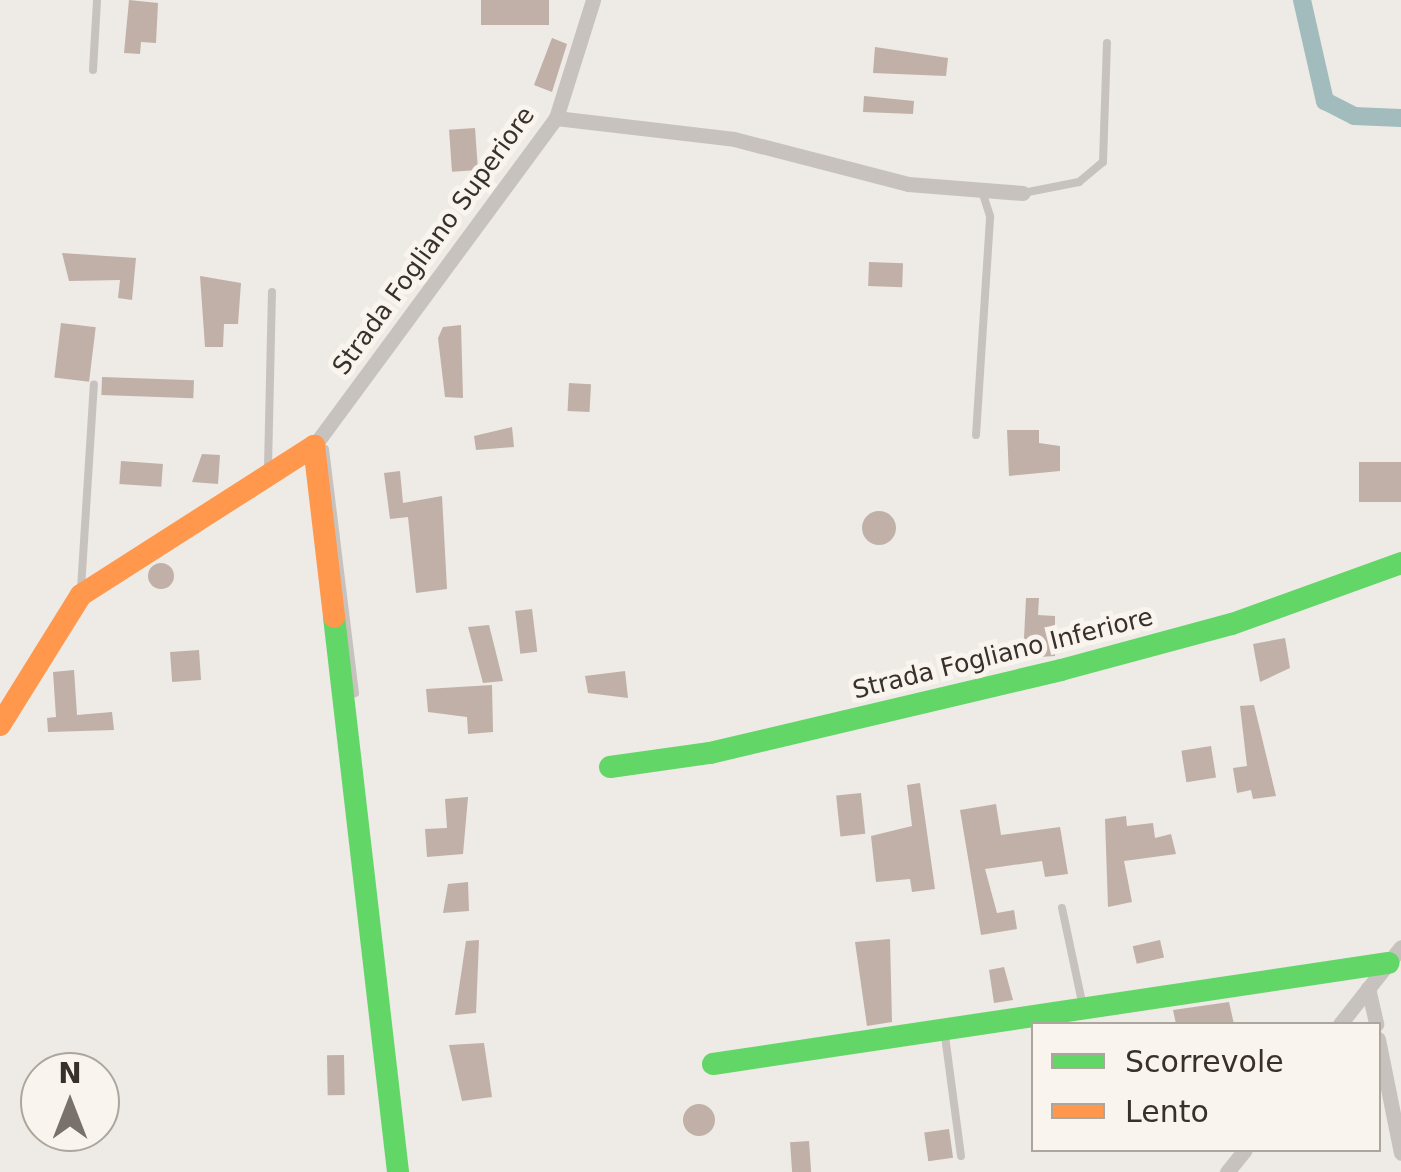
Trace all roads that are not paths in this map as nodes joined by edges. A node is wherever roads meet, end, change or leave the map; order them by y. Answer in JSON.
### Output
{"nodes":[{"id":1,"x":98,"y":0,"type":"edge"},
{"id":2,"x":593,"y":0,"type":"edge"},
{"id":3,"x":1107,"y":43,"type":"dead end"},
{"id":4,"x":92,"y":70,"type":"dead end"},
{"id":5,"x":556,"y":118,"type":"junction"},
{"id":6,"x":1023,"y":192,"type":"joint"},
{"id":7,"x":983,"y":195,"type":"junction"},
{"id":8,"x":272,"y":292,"type":"dead end"},
{"id":9,"x":94,"y":384,"type":"dead end"},
{"id":10,"x":976,"y":435,"type":"dead end"},
{"id":11,"x":318,"y":441,"type":"junction"},
{"id":12,"x":268,"y":477,"type":"junction"},
{"id":13,"x":1401,"y":563,"type":"edge"},
{"id":14,"x":80,"y":595,"type":"junction"},
{"id":15,"x":355,"y":693,"type":"dead end"},
{"id":16,"x":0,"y":725,"type":"edge"},
{"id":17,"x":610,"y":768,"type":"dead end"},
{"id":18,"x":1062,"y":908,"type":"dead end"},
{"id":19,"x":1394,"y":955,"type":"edge"},
{"id":20,"x":1368,"y":988,"type":"junction"},
{"id":21,"x":1084,"y":1014,"type":"junction"},
{"id":22,"x":1031,"y":1022,"type":"edge"},
{"id":23,"x":1034,"y":1022,"type":"edge"},
{"id":24,"x":1342,"y":1022,"type":"edge"},
{"id":25,"x":1376,"y":1022,"type":"edge"},
{"id":26,"x":946,"y":1036,"type":"junction"},
{"id":27,"x":1381,"y":1054,"type":"edge"},
{"id":28,"x":713,"y":1064,"type":"dead end"},
{"id":29,"x":1243,"y":1152,"type":"edge"},
{"id":30,"x":1401,"y":1153,"type":"edge"},
{"id":31,"x":961,"y":1156,"type":"dead end"},
{"id":32,"x":398,"y":1172,"type":"edge"},
{"id":33,"x":1228,"y":1172,"type":"edge"}],
"edges":[{"from":1,"to":4,"type":"lane"},
{"from":2,"to":5,"type":"street","name":"Strada Fogliano Superiore"},
{"from":3,"to":6,"type":"lane"},
{"from":5,"to":7,"type":"street"},
{"from":5,"to":11,"type":"street","name":"Strada Fogliano Superiore"},
{"from":6,"to":7,"type":"street"},
{"from":7,"to":10,"type":"lane"},
{"from":8,"to":12,"type":"lane"},
{"from":9,"to":14,"type":"lane"},
{"from":11,"to":12,"type":"street"},
{"from":11,"to":15,"type":"lane"},
{"from":11,"to":32,"type":"street"},
{"from":12,"to":14,"type":"street"},
{"from":13,"to":17,"type":"street","name":"Strada Fogliano Inferiore"},
{"from":14,"to":16,"type":"street"},
{"from":18,"to":21,"type":"lane"},
{"from":19,"to":20,"type":"street"},
{"from":19,"to":21,"type":"street"},
{"from":20,"to":24,"type":"street"},
{"from":20,"to":25,"type":"street"},
{"from":21,"to":23,"type":"street"},
{"from":22,"to":26,"type":"street"},
{"from":26,"to":28,"type":"street"},
{"from":26,"to":31,"type":"lane"},
{"from":27,"to":30,"type":"street"},
{"from":29,"to":33,"type":"street"}]}
